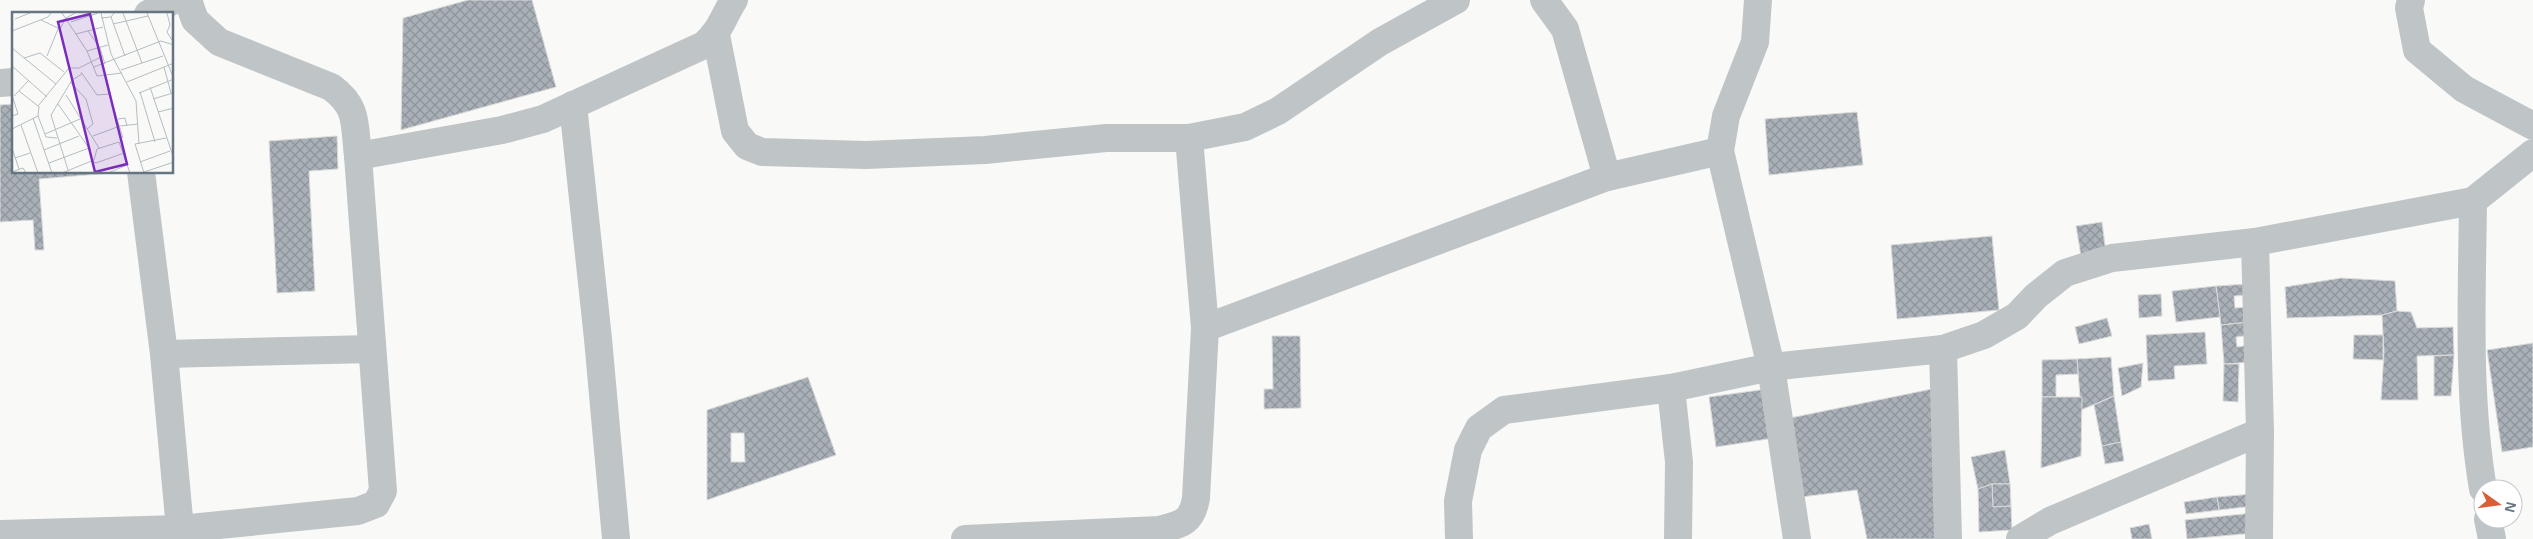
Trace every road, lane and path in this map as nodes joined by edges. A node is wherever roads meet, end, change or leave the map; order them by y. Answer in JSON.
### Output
{"nodes":[{"id":1,"x":174,"y":0,"type":"edge"},
{"id":2,"x":188,"y":0,"type":"edge"},
{"id":3,"x":734,"y":0,"type":"edge"},
{"id":4,"x":1456,"y":0,"type":"edge"},
{"id":5,"x":1544,"y":0,"type":"edge"},
{"id":6,"x":1758,"y":0,"type":"edge"},
{"id":7,"x":2411,"y":0,"type":"edge"},
{"id":8,"x":152,"y":12,"type":"edge"},
{"id":9,"x":716,"y":35,"type":"junction"},
{"id":10,"x":573,"y":105,"type":"junction"},
{"id":11,"x":2533,"y":126,"type":"edge"},
{"id":12,"x":1189,"y":138,"type":"junction"},
{"id":13,"x":1720,"y":151,"type":"junction"},
{"id":14,"x":2533,"y":154,"type":"edge"},
{"id":15,"x":358,"y":156,"type":"junction"},
{"id":16,"x":141,"y":174,"type":"edge"},
{"id":17,"x":1607,"y":178,"type":"junction"},
{"id":18,"x":2473,"y":201,"type":"junction"},
{"id":19,"x":2255,"y":242,"type":"junction"},
{"id":20,"x":1204,"y":328,"type":"junction"},
{"id":21,"x":372,"y":349,"type":"junction"},
{"id":22,"x":1943,"y":350,"type":"junction"},
{"id":23,"x":164,"y":354,"type":"junction"},
{"id":24,"x":1771,"y":367,"type":"junction"},
{"id":25,"x":1671,"y":388,"type":"junction"},
{"id":26,"x":2260,"y":432,"type":"junction"},
{"id":27,"x":2481,"y":479,"type":"edge"},
{"id":28,"x":180,"y":528,"type":"junction"},
{"id":29,"x":283,"y":529,"type":"edge"},
{"id":30,"x":0,"y":534,"type":"edge"},
{"id":31,"x":616,"y":539,"type":"edge"},
{"id":32,"x":965,"y":539,"type":"edge"},
{"id":33,"x":1459,"y":539,"type":"edge"},
{"id":34,"x":1678,"y":539,"type":"edge"},
{"id":35,"x":1797,"y":539,"type":"edge"},
{"id":36,"x":1948,"y":539,"type":"edge"},
{"id":37,"x":2020,"y":539,"type":"edge"},
{"id":38,"x":2259,"y":539,"type":"edge"}],
"edges":[{"from":1,"to":8,"type":"street"},
{"from":2,"to":15,"type":"street"},
{"from":3,"to":9,"type":"street"},
{"from":4,"to":12,"type":"street"},
{"from":5,"to":17,"type":"street"},
{"from":6,"to":13,"type":"street"},
{"from":7,"to":11,"type":"street"},
{"from":9,"to":10,"type":"street"},
{"from":9,"to":12,"type":"street"},
{"from":10,"to":15,"type":"street"},
{"from":10,"to":31,"type":"street"},
{"from":12,"to":20,"type":"street"},
{"from":13,"to":17,"type":"street"},
{"from":13,"to":24,"type":"street"},
{"from":14,"to":18,"type":"street"},
{"from":15,"to":21,"type":"street"},
{"from":16,"to":23,"type":"street"},
{"from":17,"to":20,"type":"street"},
{"from":18,"to":19,"type":"street"},
{"from":18,"to":27,"type":"street"},
{"from":19,"to":22,"type":"street"},
{"from":19,"to":26,"type":"street"},
{"from":20,"to":32,"type":"street"},
{"from":21,"to":23,"type":"street"},
{"from":21,"to":29,"type":"street"},
{"from":22,"to":24,"type":"street"},
{"from":22,"to":36,"type":"street"},
{"from":23,"to":28,"type":"street"},
{"from":24,"to":25,"type":"street"},
{"from":24,"to":35,"type":"street"},
{"from":25,"to":33,"type":"street"},
{"from":25,"to":34,"type":"street"},
{"from":26,"to":37,"type":"street"},
{"from":26,"to":38,"type":"street"},
{"from":28,"to":29,"type":"street"},
{"from":28,"to":30,"type":"street"}]}
